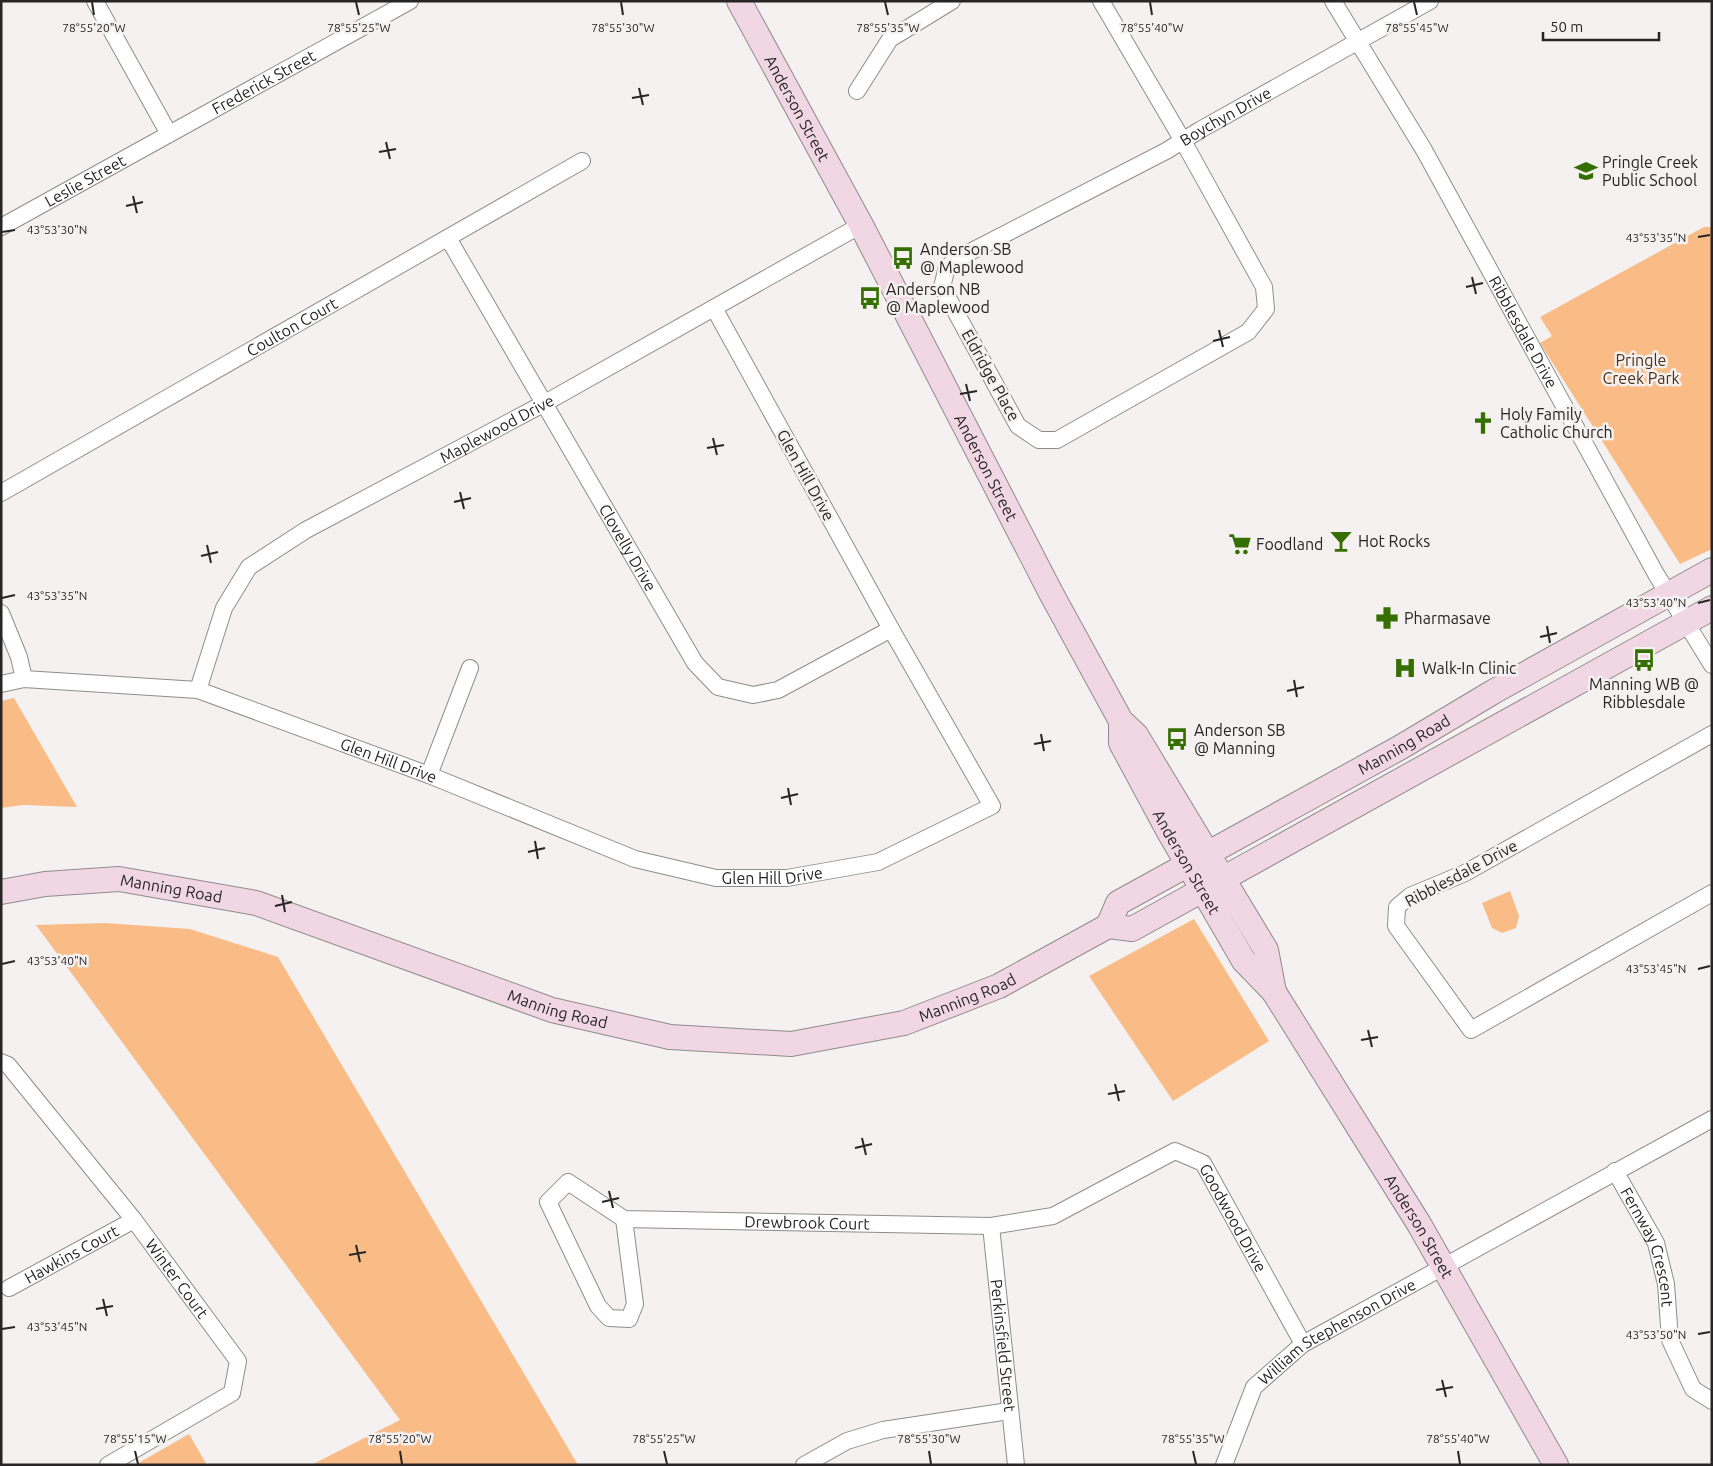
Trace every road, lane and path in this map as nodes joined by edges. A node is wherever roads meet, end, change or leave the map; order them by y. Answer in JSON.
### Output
{"nodes":[{"id":1,"x":95,"y":1,"type":"edge"},
{"id":2,"x":410,"y":1,"type":"edge"},
{"id":3,"x":739,"y":1,"type":"edge"},
{"id":4,"x":952,"y":1,"type":"edge"},
{"id":5,"x":1101,"y":1,"type":"edge"},
{"id":6,"x":1334,"y":1,"type":"edge"},
{"id":7,"x":1430,"y":1,"type":"edge"},
{"id":8,"x":1357,"y":42,"type":"junction"},
{"id":9,"x":857,"y":91,"type":"dead end"},
{"id":10,"x":170,"y":134,"type":"junction"},
{"id":11,"x":1183,"y":141,"type":"junction"},
{"id":12,"x":582,"y":161,"type":"dead end"},
{"id":13,"x":861,"y":225,"type":"junction"},
{"id":14,"x":1,"y":227,"type":"edge"},
{"id":15,"x":448,"y":238,"type":"junction"},
{"id":16,"x":714,"y":308,"type":"junction"},
{"id":17,"x":545,"y":403,"type":"junction"},
{"id":18,"x":1,"y":493,"type":"edge"},
{"id":19,"x":1712,"y":570,"type":"edge"},
{"id":20,"x":1668,"y":595,"type":"junction"},
{"id":21,"x":1712,"y":608,"type":"edge"},
{"id":22,"x":1,"y":613,"type":"edge"},
{"id":23,"x":1686,"y":622,"type":"junction"},
{"id":24,"x":891,"y":629,"type":"junction"},
{"id":25,"x":1712,"y":665,"type":"edge"},
{"id":26,"x":470,"y":668,"type":"dead end"},
{"id":27,"x":24,"y":679,"type":"junction"},
{"id":28,"x":1,"y":684,"type":"edge"},
{"id":29,"x":198,"y":690,"type":"junction"},
{"id":30,"x":1121,"y":721,"type":"junction"},
{"id":31,"x":1712,"y":734,"type":"edge"},
{"id":32,"x":429,"y":775,"type":"junction"},
{"id":33,"x":1208,"y":854,"type":"junction"},
{"id":34,"x":1188,"y":865,"type":"junction"},
{"id":35,"x":1224,"y":879,"type":"junction"},
{"id":36,"x":1203,"y":891,"type":"junction"},
{"id":37,"x":1,"y":892,"type":"edge"},
{"id":38,"x":1712,"y":893,"type":"edge"},
{"id":39,"x":1108,"y":926,"type":"junction"},
{"id":40,"x":1274,"y":992,"type":"junction"},
{"id":41,"x":1,"y":1062,"type":"edge"},
{"id":42,"x":1712,"y":1119,"type":"edge"},
{"id":43,"x":1615,"y":1171,"type":"junction"},
{"id":44,"x":624,"y":1219,"type":"junction"},
{"id":45,"x":134,"y":1220,"type":"junction"},
{"id":46,"x":991,"y":1226,"type":"junction"},
{"id":47,"x":1442,"y":1267,"type":"junction"},
{"id":48,"x":9,"y":1288,"type":"dead end"},
{"id":49,"x":1303,"y":1344,"type":"junction"},
{"id":50,"x":1712,"y":1401,"type":"edge"},
{"id":51,"x":1009,"y":1411,"type":"junction"},
{"id":52,"x":108,"y":1465,"type":"edge"},
{"id":53,"x":804,"y":1465,"type":"edge"},
{"id":54,"x":1016,"y":1465,"type":"edge"},
{"id":55,"x":1224,"y":1465,"type":"edge"},
{"id":56,"x":1556,"y":1465,"type":"edge"}],
"edges":[{"from":1,"to":10,"type":"street"},
{"from":2,"to":10,"type":"street","name":"Frederick Street"},
{"from":3,"to":13,"type":"main road","name":"Anderson Street"},
{"from":4,"to":9,"type":"street"},
{"from":5,"to":11,"type":"street","name":"Boychyn Drive"},
{"from":6,"to":8,"type":"street","name":"Ribblesdale Drive"},
{"from":7,"to":8,"type":"street","name":"Boychyn Drive"},
{"from":8,"to":11,"type":"street","name":"Boychyn Drive"},
{"from":8,"to":20,"type":"street","name":"Ribblesdale Drive"},
{"from":10,"to":14,"type":"street","name":"Leslie Street"},
{"from":11,"to":11,"type":"street","name":"Eldridge Place"},
{"from":12,"to":15,"type":"street","name":"Coulton Court"},
{"from":13,"to":16,"type":"street","name":"Maplewood Drive"},
{"from":13,"to":30,"type":"main road","name":"Anderson Street"},
{"from":15,"to":17,"type":"street","name":"Clovelly Drive"},
{"from":15,"to":18,"type":"street","name":"Coulton Court"},
{"from":16,"to":17,"type":"street","name":"Maplewood Drive"},
{"from":16,"to":24,"type":"street","name":"Glen Hill Drive"},
{"from":17,"to":24,"type":"street","name":"Clovelly Drive"},
{"from":17,"to":29,"type":"street","name":"Maplewood Drive"},
{"from":19,"to":20,"type":"main road","name":"Manning Road"},
{"from":20,"to":23,"type":"street","name":"Ribblesdale Drive"},
{"from":20,"to":33,"type":"main road","name":"Manning Road"},
{"from":21,"to":23,"type":"main road","name":"Manning Road"},
{"from":22,"to":27,"type":"street"},
{"from":23,"to":25,"type":"street","name":"Ribblesdale Drive"},
{"from":23,"to":35,"type":"main road","name":"Manning Road"},
{"from":24,"to":32,"type":"street","name":"Glen Hill Drive"},
{"from":26,"to":32,"type":"street"},
{"from":27,"to":28,"type":"street","name":"Glen Hill Drive"},
{"from":27,"to":29,"type":"street","name":"Glen Hill Drive"},
{"from":29,"to":32,"type":"street","name":"Glen Hill Drive"},
{"from":30,"to":33,"type":"main road","name":"Anderson Street"},
{"from":30,"to":34,"type":"main road","name":"Anderson Street"},
{"from":31,"to":38,"type":"street","name":"Ribblesdale Drive"},
{"from":33,"to":34,"type":"main road","name":"Manning Road"},
{"from":33,"to":35,"type":"main road","name":"Anderson Street"},
{"from":34,"to":36,"type":"main road","name":"Anderson Street"},
{"from":34,"to":39,"type":"main road","name":"Manning Road"},
{"from":35,"to":36,"type":"main road","name":"Manning Road"},
{"from":35,"to":40,"type":"main road","name":"Anderson Street"},
{"from":36,"to":39,"type":"main road","name":"Manning Road"},
{"from":36,"to":40,"type":"main road","name":"Anderson Street"},
{"from":37,"to":39,"type":"main road","name":"Manning Road"},
{"from":40,"to":47,"type":"main road","name":"Anderson Street"},
{"from":41,"to":45,"type":"street","name":"Winter Court"},
{"from":42,"to":43,"type":"street"},
{"from":43,"to":47,"type":"street"},
{"from":43,"to":50,"type":"street","name":"Fernway Crescent"},
{"from":44,"to":44,"type":"street"},
{"from":44,"to":46,"type":"street","name":"Drewbrook Court"},
{"from":45,"to":48,"type":"street","name":"Hawkins Court"},
{"from":45,"to":52,"type":"street","name":"Winter Court"},
{"from":46,"to":49,"type":"street","name":"Goodwood Drive"},
{"from":46,"to":51,"type":"street","name":"Perkinsfield Street"},
{"from":47,"to":49,"type":"street","name":"William Stephenson Drive"},
{"from":47,"to":56,"type":"main road","name":"Anderson Street"},
{"from":49,"to":55,"type":"street","name":"William Stephenson Drive"},
{"from":51,"to":53,"type":"street"},
{"from":51,"to":54,"type":"street","name":"Perkinsfield Street"}]}
